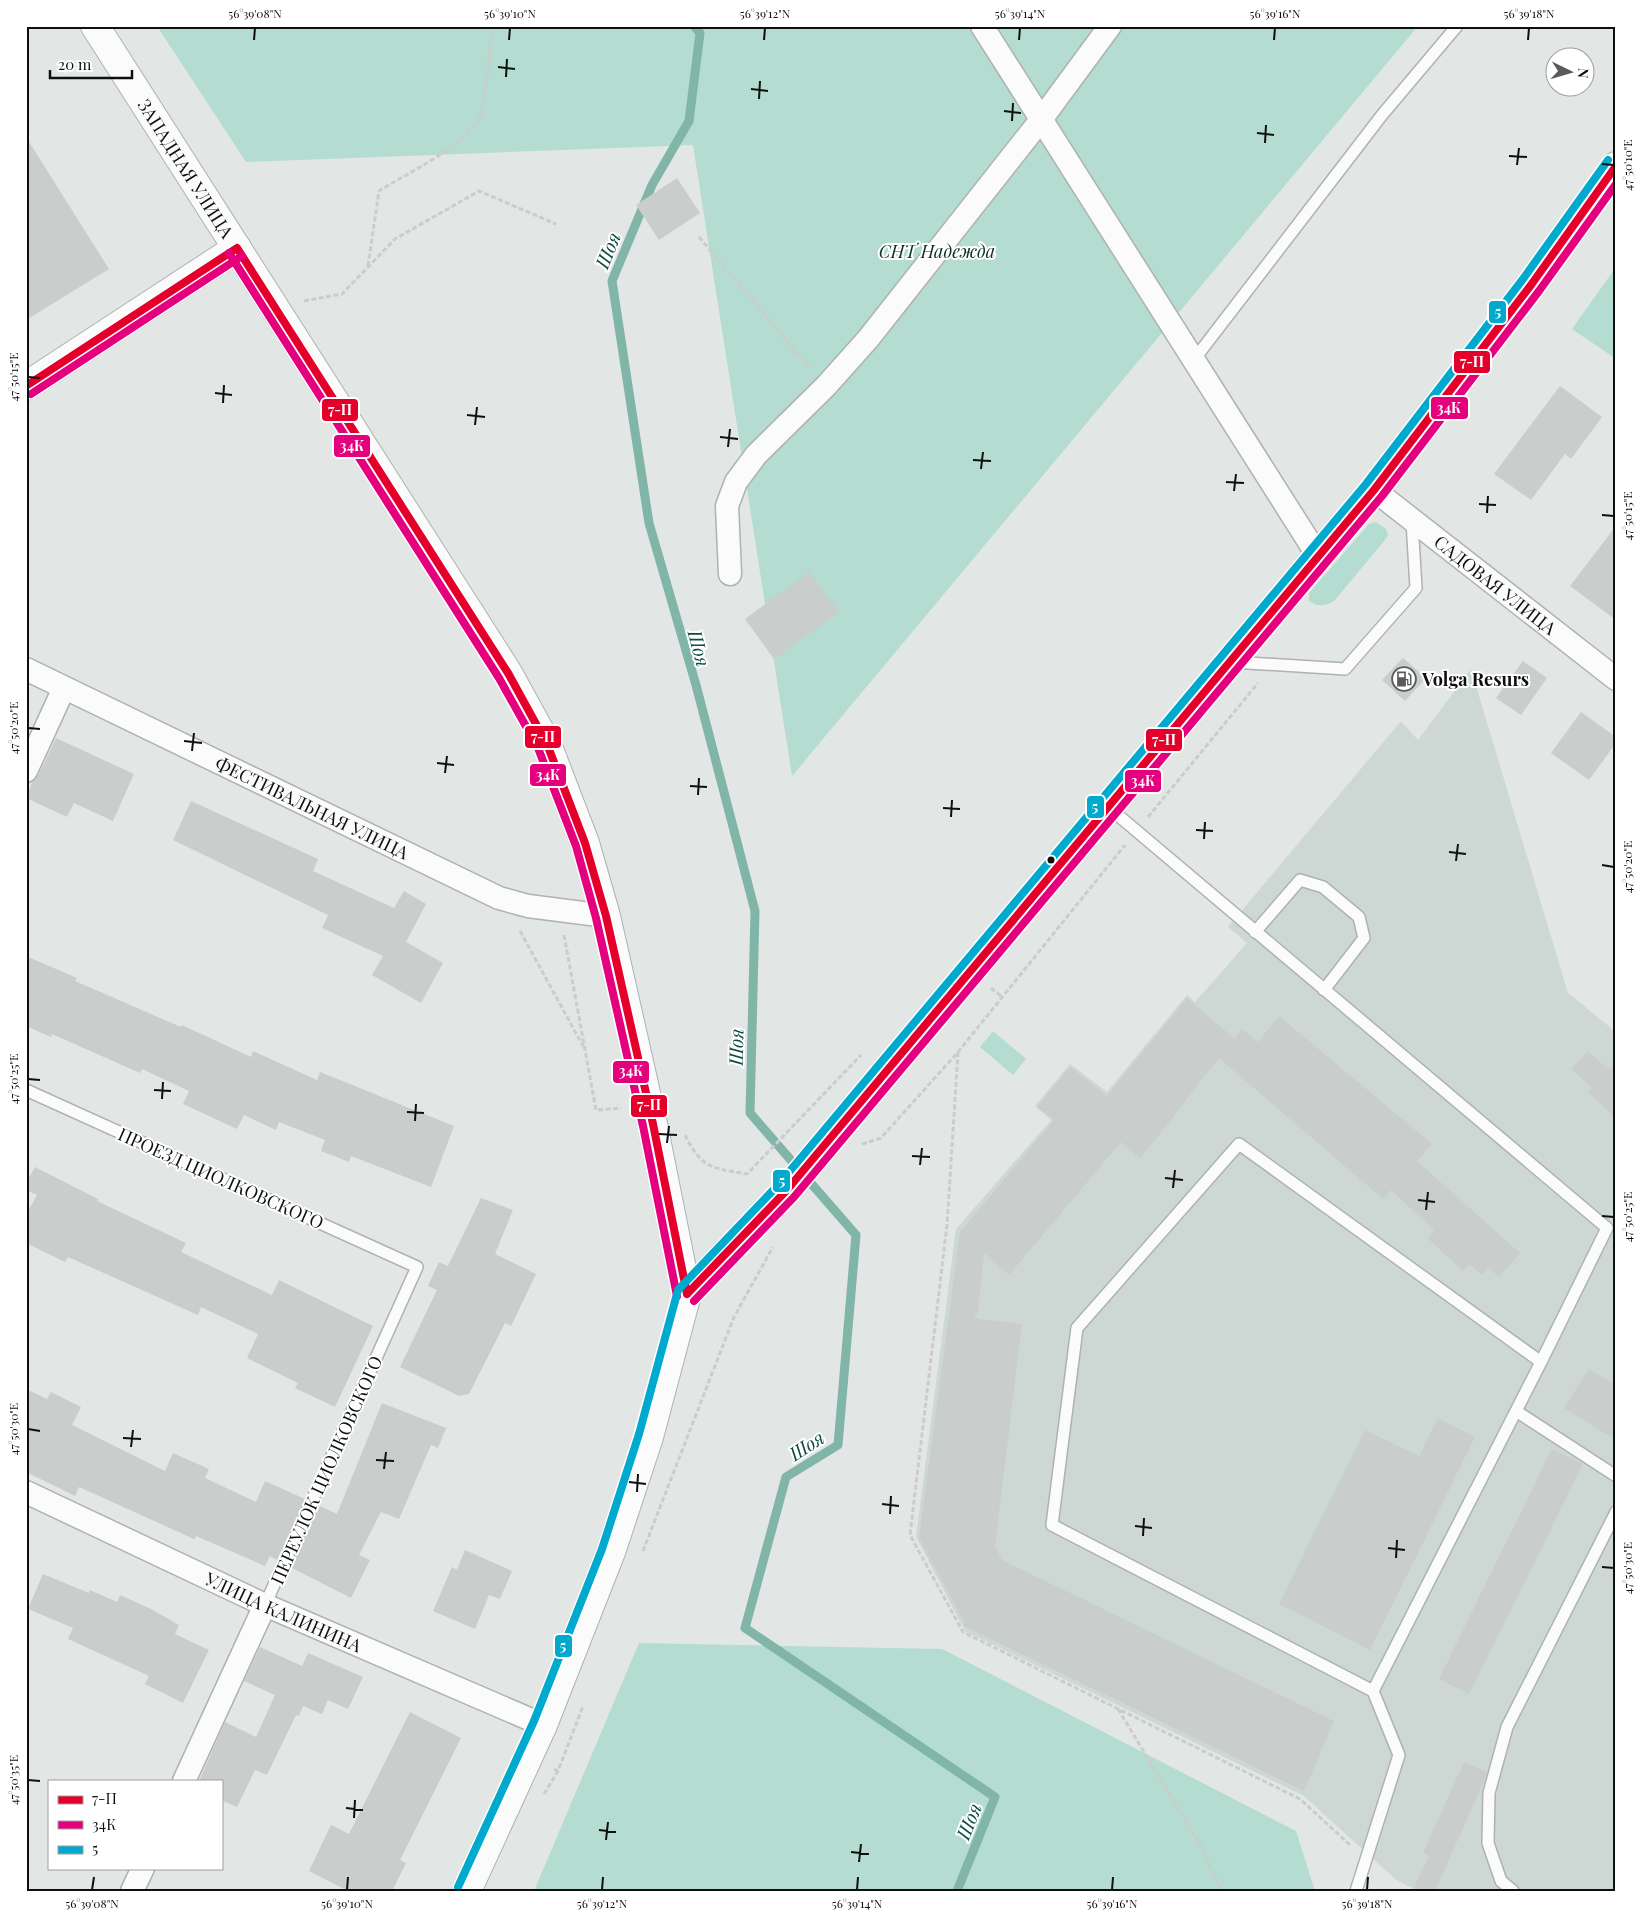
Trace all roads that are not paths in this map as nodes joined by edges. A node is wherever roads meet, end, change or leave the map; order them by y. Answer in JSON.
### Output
{"nodes":[{"id":1,"x":95,"y":26,"type":"edge"},
{"id":2,"x":982,"y":26,"type":"edge"},
{"id":3,"x":1110,"y":26,"type":"edge"},
{"id":4,"x":1458,"y":26,"type":"edge"},
{"id":5,"x":1040,"y":120,"type":"junction"},
{"id":6,"x":1616,"y":166,"type":"edge"},
{"id":7,"x":237,"y":248,"type":"junction"},
{"id":8,"x":1194,"y":360,"type":"junction"},
{"id":9,"x":26,"y":386,"type":"edge"},
{"id":10,"x":1374,"y":490,"type":"junction"},
{"id":11,"x":1412,"y":520,"type":"junction"},
{"id":12,"x":1318,"y":556,"type":"junction"},
{"id":13,"x":730,"y":574,"type":"dead end"},
{"id":14,"x":1230,"y":662,"type":"junction"},
{"id":15,"x":26,"y":670,"type":"edge"},
{"id":16,"x":1616,"y":679,"type":"edge"},
{"id":17,"x":64,"y":688,"type":"junction"},
{"id":18,"x":26,"y":771,"type":"edge"},
{"id":19,"x":1107,"y":806,"type":"junction"},
{"id":20,"x":606,"y":916,"type":"junction"},
{"id":21,"x":1255,"y":932,"type":"junction"},
{"id":22,"x":1324,"y":990,"type":"junction"},
{"id":23,"x":26,"y":1090,"type":"edge"},
{"id":24,"x":416,"y":1267,"type":"joint"},
{"id":25,"x":687,"y":1294,"type":"junction"},
{"id":26,"x":1541,"y":1362,"type":"junction"},
{"id":27,"x":1516,"y":1411,"type":"junction"},
{"id":28,"x":1616,"y":1476,"type":"edge"},
{"id":29,"x":26,"y":1492,"type":"edge"},
{"id":30,"x":1616,"y":1512,"type":"edge"},
{"id":31,"x":265,"y":1605,"type":"junction"},
{"id":32,"x":1373,"y":1691,"type":"junction"},
{"id":33,"x":542,"y":1725,"type":"junction"},
{"id":34,"x":184,"y":1780,"type":"edge"},
{"id":35,"x":142,"y":1870,"type":"edge"},
{"id":36,"x":132,"y":1891,"type":"edge"},
{"id":37,"x":468,"y":1891,"type":"edge"},
{"id":38,"x":1356,"y":1891,"type":"edge"},
{"id":39,"x":1513,"y":1891,"type":"edge"}],
"edges":[{"from":1,"to":7,"type":"main road","name":"ЗАПАДНАЯ УЛИЦА"},
{"from":2,"to":5,"type":"street"},
{"from":3,"to":5,"type":"street"},
{"from":4,"to":8,"type":"lane"},
{"from":5,"to":8,"type":"street"},
{"from":5,"to":13,"type":"street"},
{"from":6,"to":10,"type":"main road"},
{"from":7,"to":9,"type":"main road"},
{"from":7,"to":20,"type":"main road","name":"ЗАПАДНАЯ УЛИЦА"},
{"from":8,"to":12,"type":"street"},
{"from":10,"to":11,"type":"street","name":"САДОВАЯ УЛИЦА"},
{"from":10,"to":12,"type":"main road"},
{"from":11,"to":14,"type":"lane"},
{"from":11,"to":16,"type":"street","name":"САДОВАЯ УЛИЦА"},
{"from":12,"to":14,"type":"main road"},
{"from":14,"to":19,"type":"main road"},
{"from":15,"to":17,"type":"street","name":"ФЕСТИВАЛЬНАЯ УЛИЦА"},
{"from":17,"to":18,"type":"street"},
{"from":17,"to":20,"type":"street","name":"ФЕСТИВАЛЬНАЯ УЛИЦА"},
{"from":19,"to":21,"type":"lane"},
{"from":19,"to":25,"type":"main road"},
{"from":20,"to":25,"type":"main road","name":"ЗАПАДНАЯ УЛИЦА"},
{"from":21,"to":22,"type":"lane"},
{"from":21,"to":22,"type":"lane"},
{"from":22,"to":26,"type":"lane"},
{"from":23,"to":24,"type":"lane","name":"ПРОЕЗД ЦИОЛКОВСКОГО"},
{"from":24,"to":31,"type":"lane","name":"ПЕРЕУЛОК ЦИОЛКОВСКОГО"},
{"from":25,"to":33,"type":"main road"},
{"from":26,"to":27,"type":"lane"},
{"from":26,"to":32,"type":"lane"},
{"from":27,"to":28,"type":"lane"},
{"from":27,"to":32,"type":"lane"},
{"from":29,"to":31,"type":"street","name":"УЛИЦА КАЛИНИНА"},
{"from":30,"to":39,"type":"lane"},
{"from":31,"to":33,"type":"street","name":"УЛИЦА КАЛИНИНА"},
{"from":31,"to":34,"type":"street","name":"ПЕРЕУЛОК ЦИОЛКОВСКОГО"},
{"from":32,"to":38,"type":"lane"},
{"from":33,"to":37,"type":"main road"},
{"from":35,"to":36,"type":"street"}]}
